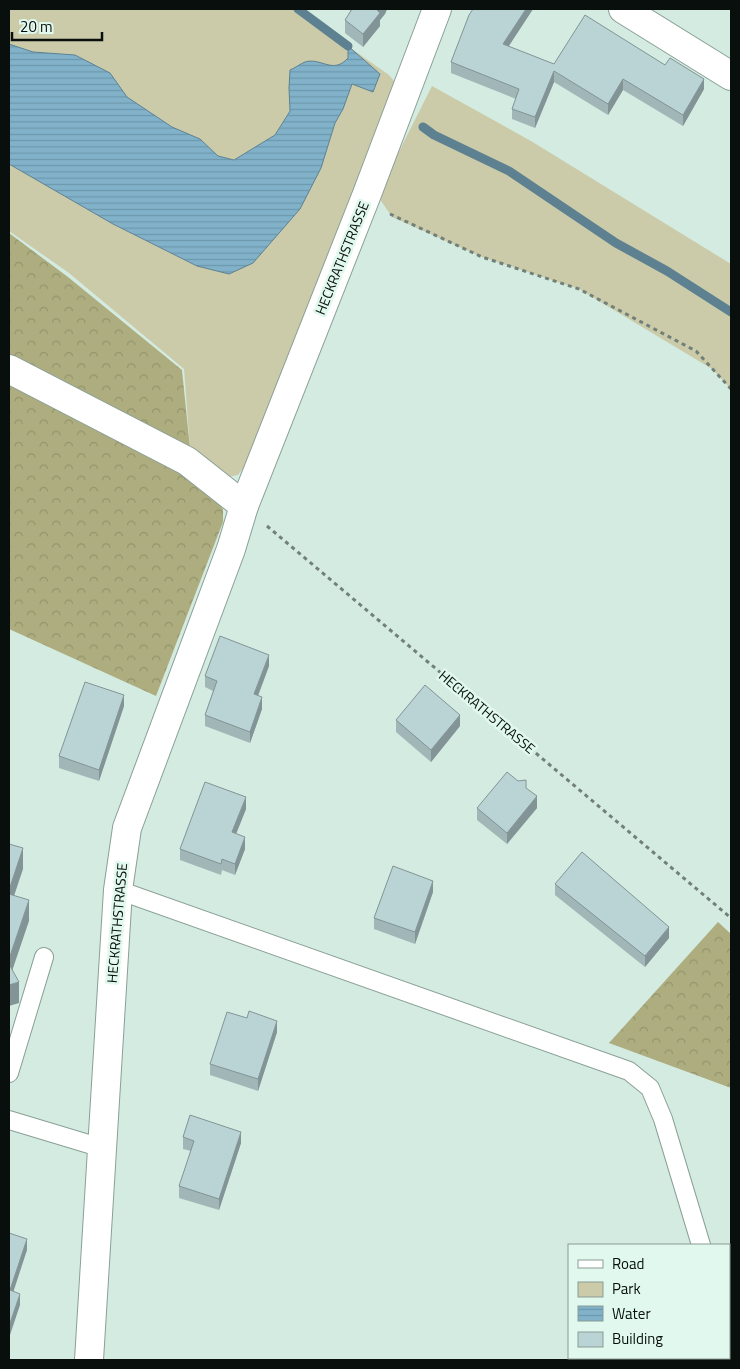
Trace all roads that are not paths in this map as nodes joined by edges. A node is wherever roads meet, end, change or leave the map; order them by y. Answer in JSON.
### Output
{"nodes":[{"id":1,"x":437,"y":9,"type":"edge"},
{"id":2,"x":625,"y":9,"type":"edge"},
{"id":3,"x":731,"y":76,"type":"edge"},
{"id":4,"x":9,"y":369,"type":"edge"},
{"id":5,"x":244,"y":506,"type":"junction"},
{"id":6,"x":118,"y":890,"type":"junction"},
{"id":7,"x":44,"y":957,"type":"dead end"},
{"id":8,"x":9,"y":1073,"type":"edge"},
{"id":9,"x":9,"y":1120,"type":"edge"},
{"id":10,"x":102,"y":1148,"type":"junction"},
{"id":11,"x":701,"y":1244,"type":"edge"},
{"id":12,"x":89,"y":1360,"type":"edge"}],
"edges":[{"from":1,"to":5,"type":"street","name":"HECKRATHSTRASSE"},
{"from":2,"to":3,"type":"street"},
{"from":4,"to":5,"type":"street"},
{"from":5,"to":6,"type":"street","name":"HECKRATHSTRASSE"},
{"from":6,"to":10,"type":"street","name":"HECKRATHSTRASSE"},
{"from":6,"to":11,"type":"lane"},
{"from":7,"to":8,"type":"lane"},
{"from":9,"to":10,"type":"lane"},
{"from":10,"to":12,"type":"street","name":"HECKRATHSTRASSE"}]}
